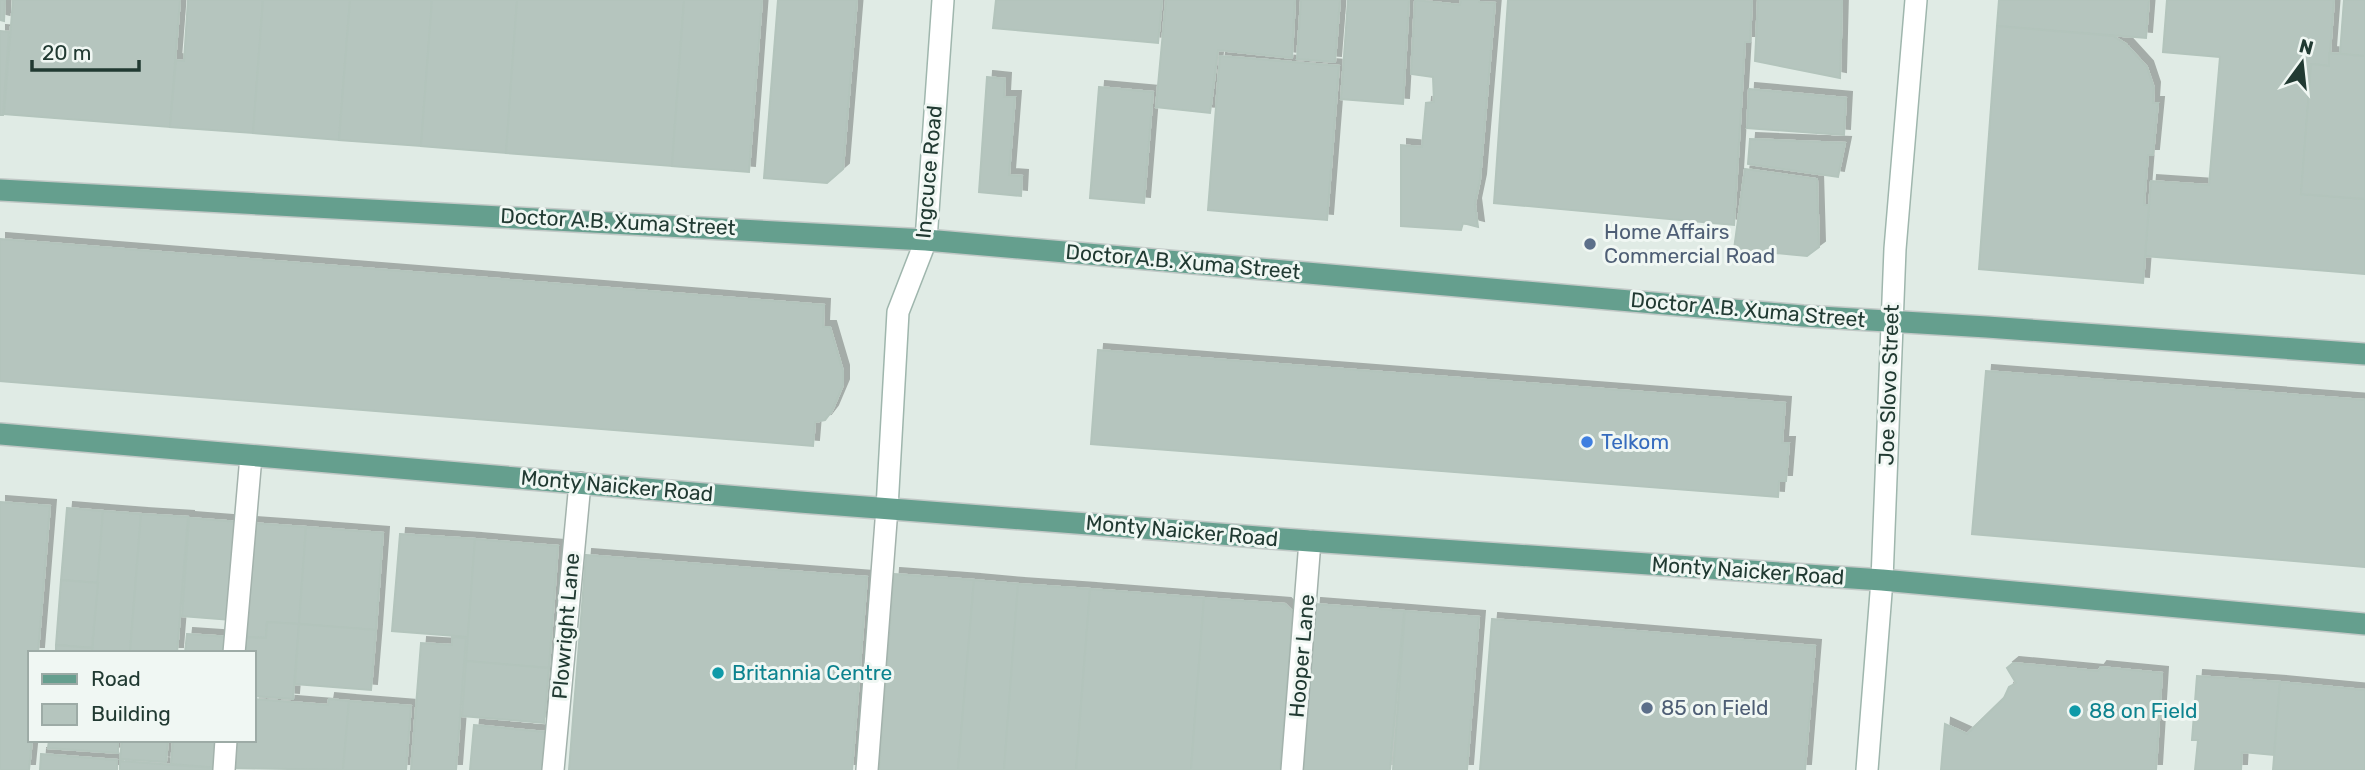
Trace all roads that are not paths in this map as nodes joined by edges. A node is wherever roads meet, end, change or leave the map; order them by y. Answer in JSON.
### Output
{"nodes":[{"id":1,"x":943,"y":0,"type":"edge"},
{"id":2,"x":1916,"y":0,"type":"edge"},
{"id":3,"x":0,"y":190,"type":"edge"},
{"id":4,"x":926,"y":240,"type":"junction"},
{"id":5,"x":1892,"y":322,"type":"junction"},
{"id":6,"x":2365,"y":354,"type":"edge"},
{"id":7,"x":0,"y":434,"type":"edge"},
{"id":8,"x":251,"y":456,"type":"junction"},
{"id":9,"x":580,"y":483,"type":"junction"},
{"id":10,"x":887,"y":508,"type":"junction"},
{"id":11,"x":1310,"y":541,"type":"junction"},
{"id":12,"x":1882,"y":580,"type":"junction"},
{"id":13,"x":2365,"y":624,"type":"edge"},
{"id":14,"x":234,"y":651,"type":"edge"},
{"id":15,"x":226,"y":742,"type":"edge"},
{"id":16,"x":224,"y":770,"type":"edge"},
{"id":17,"x":553,"y":770,"type":"edge"},
{"id":18,"x":867,"y":770,"type":"edge"},
{"id":19,"x":1292,"y":770,"type":"edge"},
{"id":20,"x":1867,"y":770,"type":"edge"}],
"edges":[{"from":1,"to":4,"type":"street","name":"Ingcuce Road"},
{"from":2,"to":5,"type":"street","name":"Joe Slovo Street"},
{"from":3,"to":4,"type":"main road","name":"Doctor A.B. Xuma Street"},
{"from":4,"to":5,"type":"main road","name":"Doctor A.B. Xuma Street"},
{"from":4,"to":10,"type":"street","name":"Ingcuce Road"},
{"from":5,"to":6,"type":"main road","name":"Doctor A.B. Xuma Street"},
{"from":5,"to":12,"type":"street","name":"Joe Slovo Street"},
{"from":7,"to":8,"type":"main road","name":"Monty Naicker Road"},
{"from":8,"to":9,"type":"main road","name":"Monty Naicker Road"},
{"from":8,"to":14,"type":"street"},
{"from":9,"to":10,"type":"main road","name":"Monty Naicker Road"},
{"from":9,"to":17,"type":"street","name":"Plowright Lane"},
{"from":10,"to":11,"type":"main road","name":"Monty Naicker Road"},
{"from":10,"to":18,"type":"street","name":"Ingcuce Road"},
{"from":11,"to":12,"type":"main road","name":"Monty Naicker Road"},
{"from":11,"to":19,"type":"street","name":"Hooper Lane"},
{"from":12,"to":13,"type":"main road","name":"Monty Naicker Road"},
{"from":12,"to":20,"type":"street","name":"Joe Slovo Street"},
{"from":15,"to":16,"type":"street"}]}
